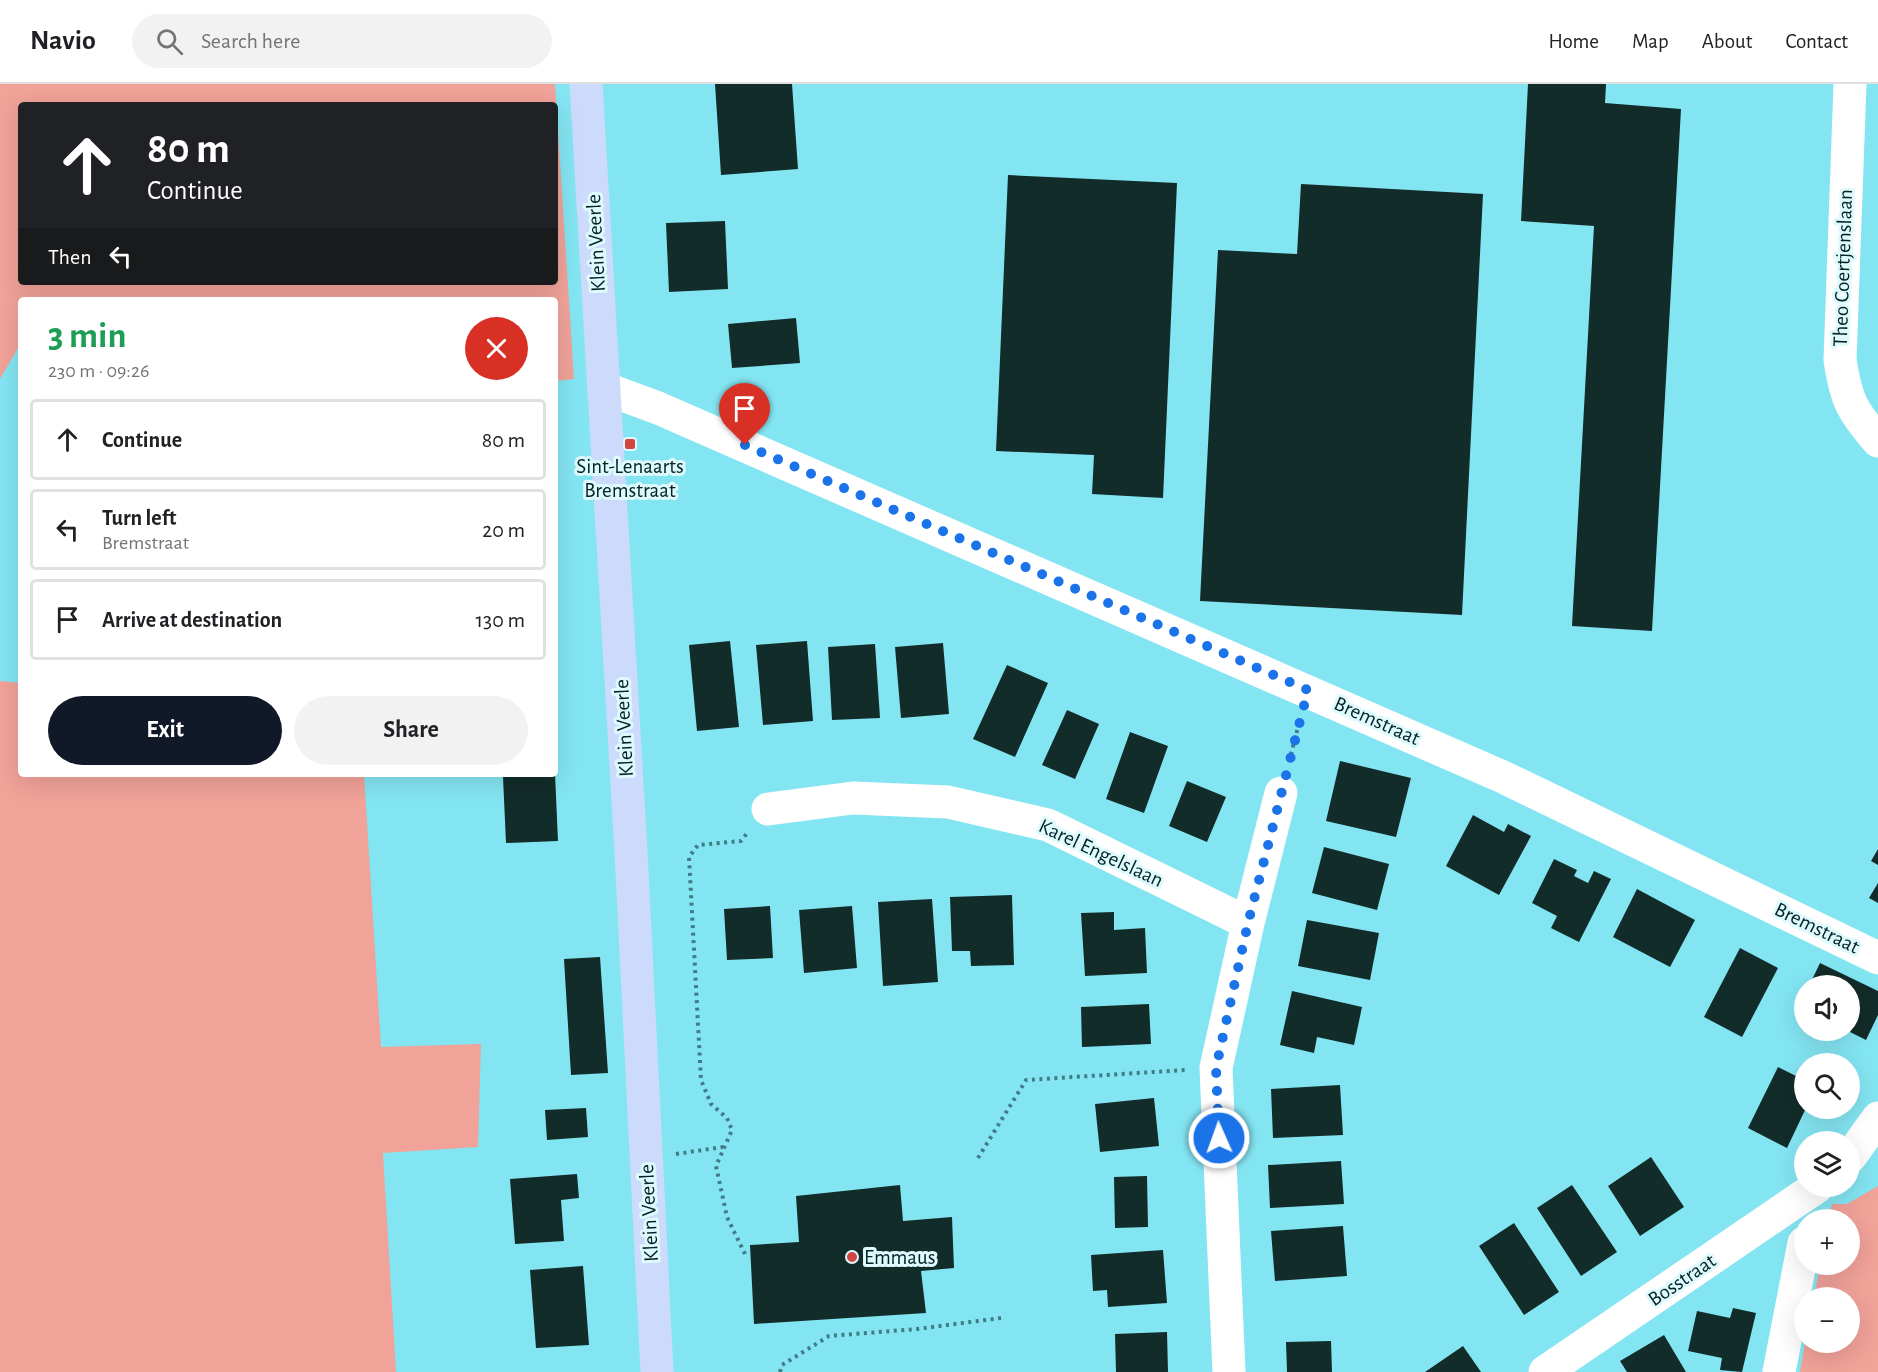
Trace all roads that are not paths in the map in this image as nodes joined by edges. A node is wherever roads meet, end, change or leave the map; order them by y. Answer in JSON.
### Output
{"nodes":[{"id":1,"x":586,"y":84,"type":"edge"},
{"id":2,"x":1850,"y":84,"type":"edge"},
{"id":3,"x":604,"y":388,"type":"junction"},
{"id":4,"x":1878,"y":441,"type":"edge"},
{"id":5,"x":1281,"y":793,"type":"road end"},
{"id":6,"x":768,"y":809,"type":"road end"},
{"id":7,"x":1248,"y":923,"type":"junction"},
{"id":8,"x":1878,"y":958,"type":"edge"},
{"id":9,"x":1878,"y":1118,"type":"edge"},
{"id":10,"x":1860,"y":1143,"type":"edge"},
{"id":11,"x":1814,"y":1199,"type":"edge"},
{"id":12,"x":1798,"y":1275,"type":"edge"},
{"id":13,"x":657,"y":1372,"type":"edge"},
{"id":14,"x":1229,"y":1372,"type":"edge"},
{"id":15,"x":1545,"y":1372,"type":"edge"},
{"id":16,"x":1779,"y":1372,"type":"edge"}],
"edges":[{"from":1,"to":3,"type":"main road","name":"Klein Veerle"},
{"from":2,"to":4,"type":"street","name":"Theo Coertjenslaan"},
{"from":3,"to":8,"type":"street","name":"Bremstraat"},
{"from":3,"to":13,"type":"main road","name":"Klein Veerle"},
{"from":5,"to":7,"type":"street"},
{"from":6,"to":7,"type":"street","name":"Karel Engelslaan"},
{"from":7,"to":14,"type":"street"},
{"from":9,"to":10,"type":"street"},
{"from":11,"to":15,"type":"street","name":"Bosstraat"},
{"from":12,"to":16,"type":"street"}]}
